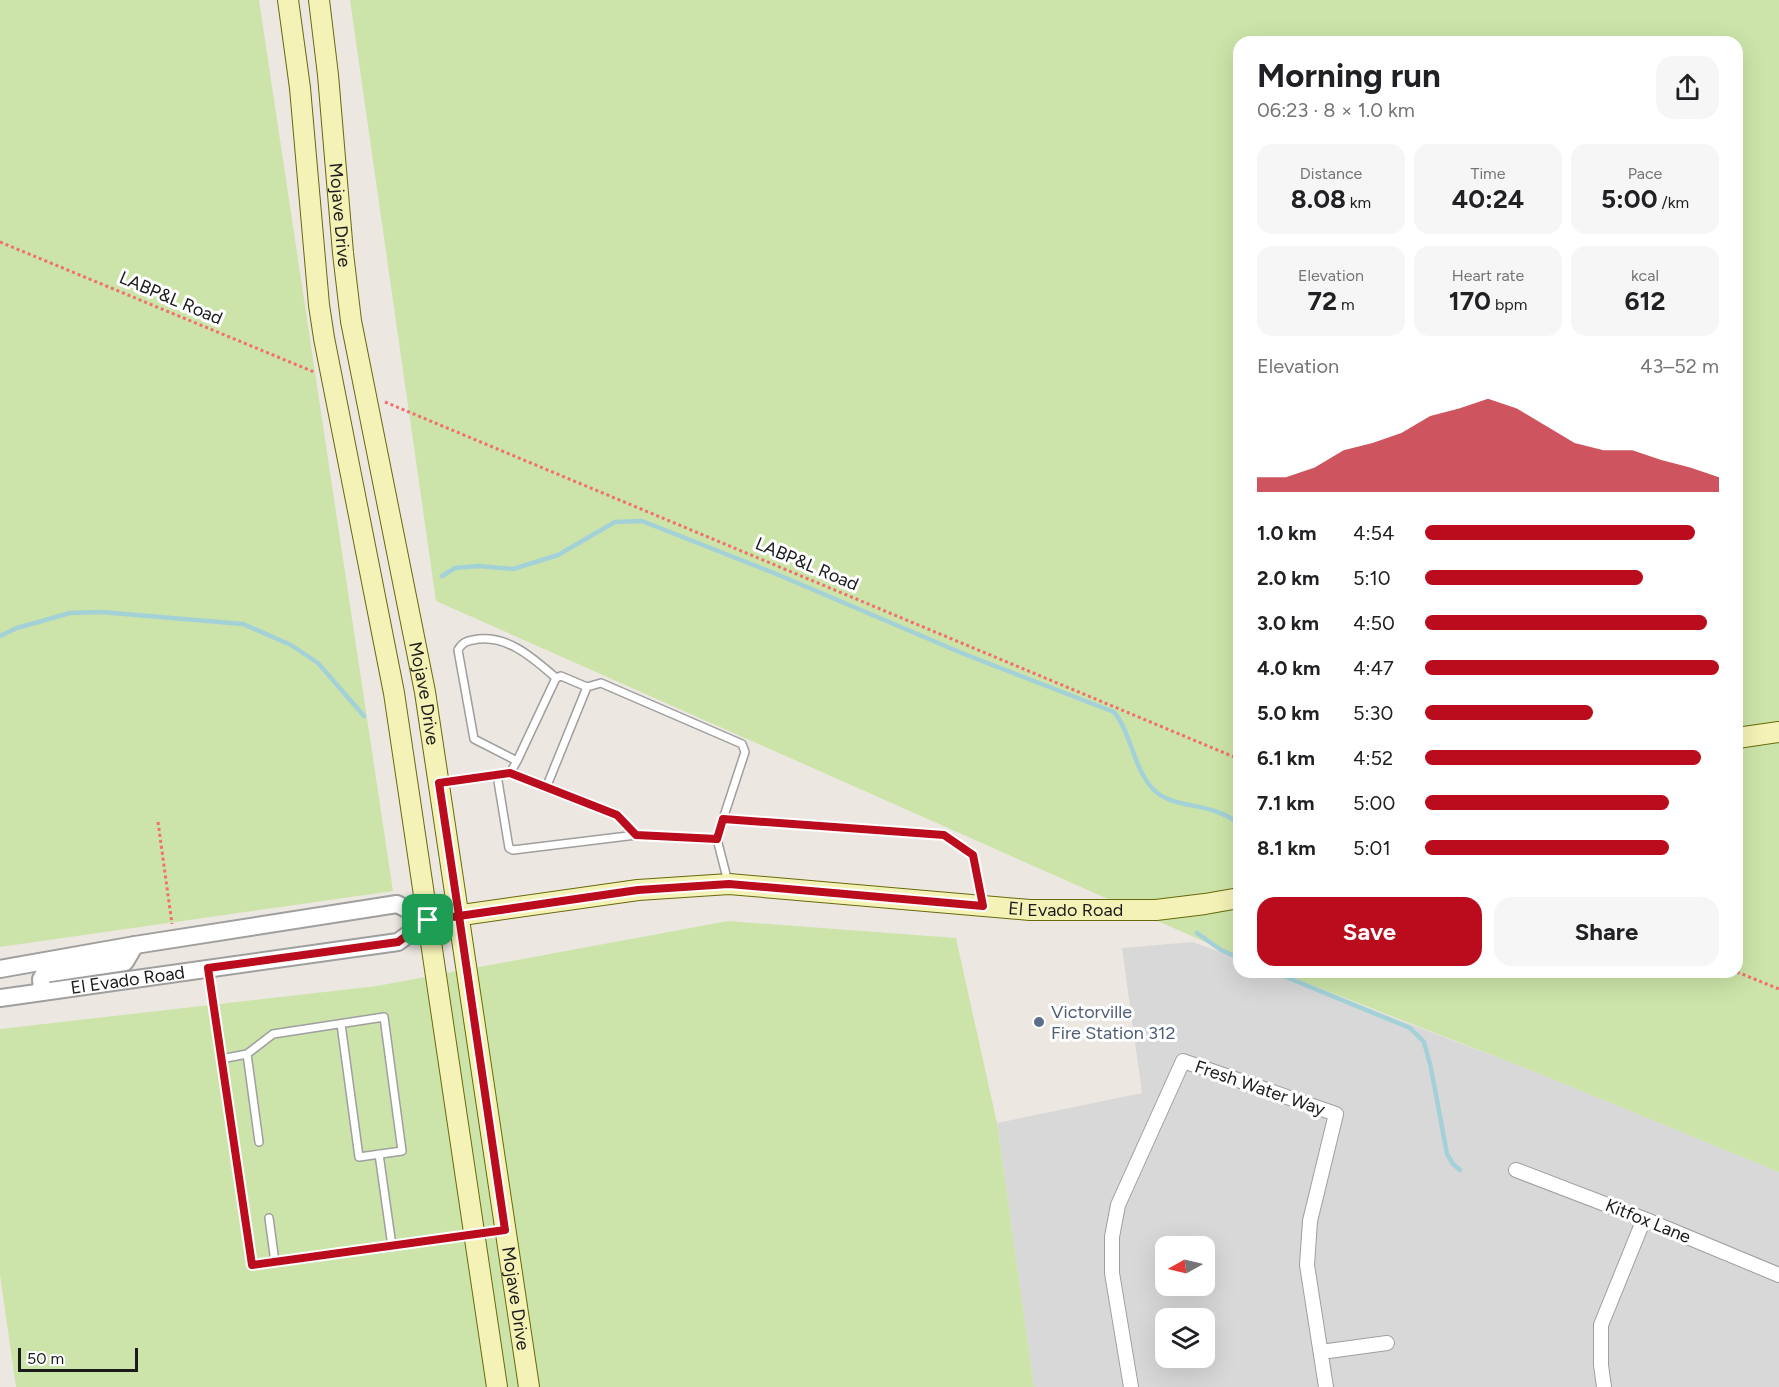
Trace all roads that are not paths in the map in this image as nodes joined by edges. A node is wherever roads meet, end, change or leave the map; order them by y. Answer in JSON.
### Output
{"nodes":[{"id":1,"x":288,"y":0,"type":"edge"},
{"id":2,"x":319,"y":0,"type":"edge"},
{"id":3,"x":556,"y":678,"type":"junction"},
{"id":4,"x":587,"y":687,"type":"junction"},
{"id":5,"x":1779,"y":732,"type":"edge"},
{"id":6,"x":1743,"y":737,"type":"edge"},
{"id":7,"x":517,"y":761,"type":"junction"},
{"id":8,"x":510,"y":773,"type":"junction"},
{"id":9,"x":497,"y":775,"type":"junction"},
{"id":10,"x":439,"y":783,"type":"junction"},
{"id":11,"x":546,"y":788,"type":"junction"},
{"id":12,"x":723,"y":819,"type":"junction"},
{"id":13,"x":636,"y":835,"type":"junction"},
{"id":14,"x":717,"y":839,"type":"junction"},
{"id":15,"x":729,"y":884,"type":"junction"},
{"id":16,"x":1233,"y":899,"type":"edge"},
{"id":17,"x":983,"y":906,"type":"junction"},
{"id":18,"x":444,"y":918,"type":"junction"},
{"id":19,"x":135,"y":945,"type":"junction"},
{"id":20,"x":208,"y":968,"type":"junction"},
{"id":21,"x":0,"y":969,"type":"edge"},
{"id":22,"x":42,"y":992,"type":"junction"},
{"id":23,"x":0,"y":998,"type":"edge"},
{"id":24,"x":340,"y":1024,"type":"junction"},
{"id":25,"x":247,"y":1054,"type":"junction"},
{"id":26,"x":221,"y":1059,"type":"junction"},
{"id":27,"x":392,"y":1072,"type":"junction"},
{"id":28,"x":382,"y":1074,"type":"dead end"},
{"id":29,"x":395,"y":1097,"type":"junction"},
{"id":30,"x":385,"y":1098,"type":"dead end"},
{"id":31,"x":398,"y":1120,"type":"junction"},
{"id":32,"x":388,"y":1122,"type":"dead end"},
{"id":33,"x":259,"y":1142,"type":"dead end"},
{"id":34,"x":380,"y":1154,"type":"junction"},
{"id":35,"x":1516,"y":1170,"type":"dead end"},
{"id":36,"x":269,"y":1218,"type":"dead end"},
{"id":37,"x":1644,"y":1219,"type":"junction"},
{"id":38,"x":505,"y":1230,"type":"junction"},
{"id":39,"x":474,"y":1234,"type":"junction"},
{"id":40,"x":392,"y":1246,"type":"junction"},
{"id":41,"x":275,"y":1262,"type":"junction"},
{"id":42,"x":1779,"y":1275,"type":"edge"},
{"id":43,"x":1387,"y":1343,"type":"dead end"},
{"id":44,"x":1321,"y":1352,"type":"junction"},
{"id":45,"x":497,"y":1387,"type":"edge"},
{"id":46,"x":529,"y":1387,"type":"edge"},
{"id":47,"x":1131,"y":1387,"type":"edge"},
{"id":48,"x":1326,"y":1387,"type":"edge"},
{"id":49,"x":1604,"y":1387,"type":"edge"}],
"edges":[{"from":1,"to":18,"type":"main road","name":"Mojave Drive"},
{"from":2,"to":10,"type":"main road","name":"Mojave Drive"},
{"from":3,"to":4,"type":"lane"},
{"from":3,"to":7,"type":"lane"},
{"from":3,"to":7,"type":"lane"},
{"from":4,"to":11,"type":"lane"},
{"from":4,"to":12,"type":"lane"},
{"from":5,"to":6,"type":"main road"},
{"from":7,"to":8,"type":"lane"},
{"from":8,"to":9,"type":"lane"},
{"from":8,"to":11,"type":"lane"},
{"from":9,"to":10,"type":"lane"},
{"from":9,"to":13,"type":"lane"},
{"from":10,"to":18,"type":"main road","name":"Mojave Drive"},
{"from":11,"to":13,"type":"lane"},
{"from":12,"to":14,"type":"lane"},
{"from":12,"to":17,"type":"lane"},
{"from":13,"to":14,"type":"lane"},
{"from":14,"to":15,"type":"lane"},
{"from":15,"to":17,"type":"main road","name":"El Evado Road"},
{"from":15,"to":18,"type":"main road","name":"El Evado Road"},
{"from":16,"to":17,"type":"main road","name":"El Evado Road"},
{"from":18,"to":19,"type":"street","name":"El Evado Road"},
{"from":18,"to":20,"type":"street","name":"El Evado Road"},
{"from":18,"to":38,"type":"main road","name":"Mojave Drive"},
{"from":18,"to":39,"type":"main road","name":"Mojave Drive"},
{"from":19,"to":21,"type":"street","name":"El Evado Road"},
{"from":19,"to":22,"type":"street"},
{"from":20,"to":22,"type":"street","name":"El Evado Road"},
{"from":20,"to":26,"type":"lane"},
{"from":22,"to":23,"type":"street","name":"El Evado Road"},
{"from":24,"to":25,"type":"lane"},
{"from":24,"to":27,"type":"lane"},
{"from":24,"to":34,"type":"lane"},
{"from":25,"to":26,"type":"lane"},
{"from":25,"to":33,"type":"lane"},
{"from":26,"to":41,"type":"lane"},
{"from":27,"to":28,"type":"lane"},
{"from":27,"to":29,"type":"lane"},
{"from":29,"to":30,"type":"lane"},
{"from":29,"to":31,"type":"lane"},
{"from":31,"to":32,"type":"lane"},
{"from":31,"to":34,"type":"lane"},
{"from":34,"to":40,"type":"lane"},
{"from":35,"to":37,"type":"street","name":"Kitfox Lane"},
{"from":36,"to":41,"type":"lane"},
{"from":37,"to":42,"type":"street","name":"Kitfox Lane"},
{"from":37,"to":49,"type":"street"},
{"from":38,"to":39,"type":"main road"},
{"from":38,"to":46,"type":"main road","name":"Mojave Drive"},
{"from":39,"to":40,"type":"lane"},
{"from":39,"to":45,"type":"main road","name":"Mojave Drive"},
{"from":40,"to":41,"type":"lane"},
{"from":43,"to":44,"type":"street"},
{"from":44,"to":47,"type":"street","name":"Fresh Water Way"},
{"from":44,"to":48,"type":"street"}]}
